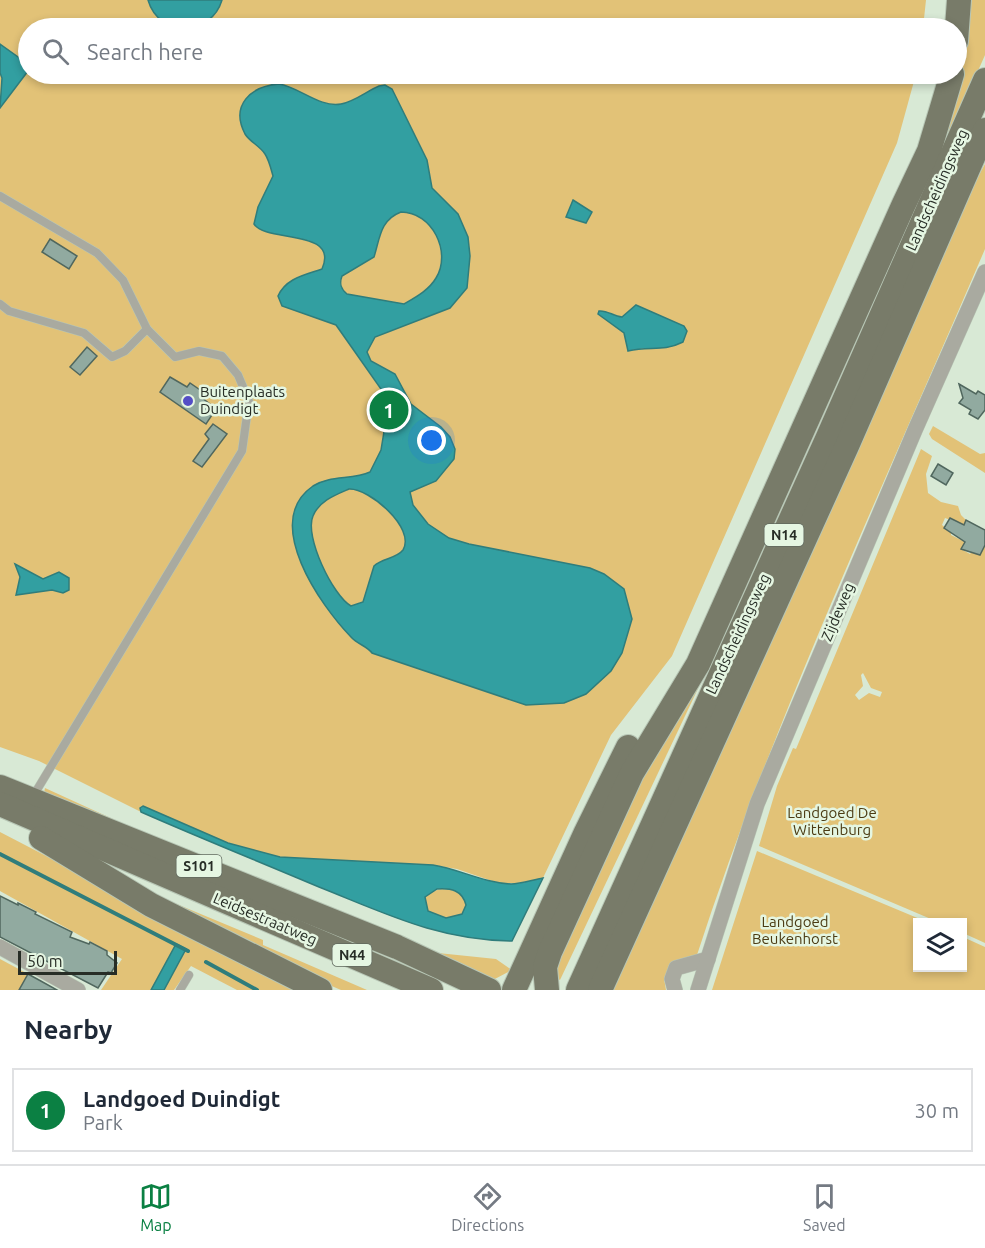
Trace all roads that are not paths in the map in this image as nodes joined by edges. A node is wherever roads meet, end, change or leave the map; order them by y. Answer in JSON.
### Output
{"nodes":[{"id":1,"x":943,"y":0,"type":"edge"},
{"id":2,"x":958,"y":0,"type":"edge"},
{"id":3,"x":942,"y":18,"type":"edge"},
{"id":4,"x":958,"y":18,"type":"edge"},
{"id":5,"x":985,"y":80,"type":"edge"},
{"id":6,"x":934,"y":84,"type":"edge"},
{"id":7,"x":949,"y":84,"type":"edge"},
{"id":8,"x":985,"y":130,"type":"edge"},
{"id":9,"x":0,"y":196,"type":"edge"},
{"id":10,"x":903,"y":206,"type":"junction"},
{"id":11,"x":985,"y":272,"type":"edge"},
{"id":12,"x":0,"y":304,"type":"edge"},
{"id":13,"x":147,"y":329,"type":"junction"},
{"id":14,"x":714,"y":628,"type":"junction"},
{"id":15,"x":0,"y":787,"type":"edge"},
{"id":16,"x":32,"y":800,"type":"junction"},
{"id":17,"x":0,"y":804,"type":"edge"},
{"id":18,"x":0,"y":819,"type":"edge"},
{"id":19,"x":41,"y":838,"type":"junction"},
{"id":20,"x":269,"y":928,"type":"junction"},
{"id":21,"x":0,"y":947,"type":"edge"},
{"id":22,"x":708,"y":959,"type":"junction"},
{"id":23,"x":189,"y":975,"type":"dead end"},
{"id":24,"x":482,"y":987,"type":"edge"},
{"id":25,"x":585,"y":989,"type":"edge"},
{"id":26,"x":78,"y":990,"type":"edge"},
{"id":27,"x":180,"y":990,"type":"edge"},
{"id":28,"x":320,"y":990,"type":"edge"},
{"id":29,"x":395,"y":990,"type":"edge"},
{"id":30,"x":431,"y":990,"type":"edge"},
{"id":31,"x":514,"y":990,"type":"edge"},
{"id":32,"x":547,"y":990,"type":"edge"},
{"id":33,"x":675,"y":990,"type":"edge"},
{"id":34,"x":698,"y":990,"type":"edge"}],
"edges":[{"from":1,"to":3,"type":"main road"},
{"from":2,"to":4,"type":"main road"},
{"from":5,"to":25,"type":"main road","name":"Landscheidingsweg","number":"N14"},
{"from":6,"to":10,"type":"main road","number":"N14"},
{"from":7,"to":10,"type":"main road","number":"N14"},
{"from":8,"to":25,"type":"main road","name":"Landscheidingsweg","number":"N14"},
{"from":9,"to":13,"type":"lane"},
{"from":10,"to":14,"type":"main road","number":"N14"},
{"from":11,"to":22,"type":"street","name":"Zijdeweg"},
{"from":12,"to":13,"type":"lane"},
{"from":13,"to":16,"type":"lane"},
{"from":14,"to":31,"type":"main road","number":"N14"},
{"from":14,"to":32,"type":"main road","number":"N14"},
{"from":15,"to":16,"type":"main road","number":"S101"},
{"from":16,"to":24,"type":"main road","number":"S101"},
{"from":17,"to":20,"type":"main road","name":"Leidsestraatweg","number":"S101"},
{"from":18,"to":19,"type":"main road","name":"Leidsestraatweg","number":"S101"},
{"from":19,"to":20,"type":"main road","name":"Leidsestraatweg","number":"S101"},
{"from":19,"to":28,"type":"main road","number":"S101"},
{"from":20,"to":29,"type":"main road","name":"Leidsestraatweg","number":"N44"},
{"from":20,"to":30,"type":"main road","name":"Leidsestraatweg","number":"N44"},
{"from":21,"to":26,"type":"street"},
{"from":22,"to":33,"type":"street"},
{"from":22,"to":34,"type":"street","name":"Zijdeweg"},
{"from":23,"to":27,"type":"lane"}]}
